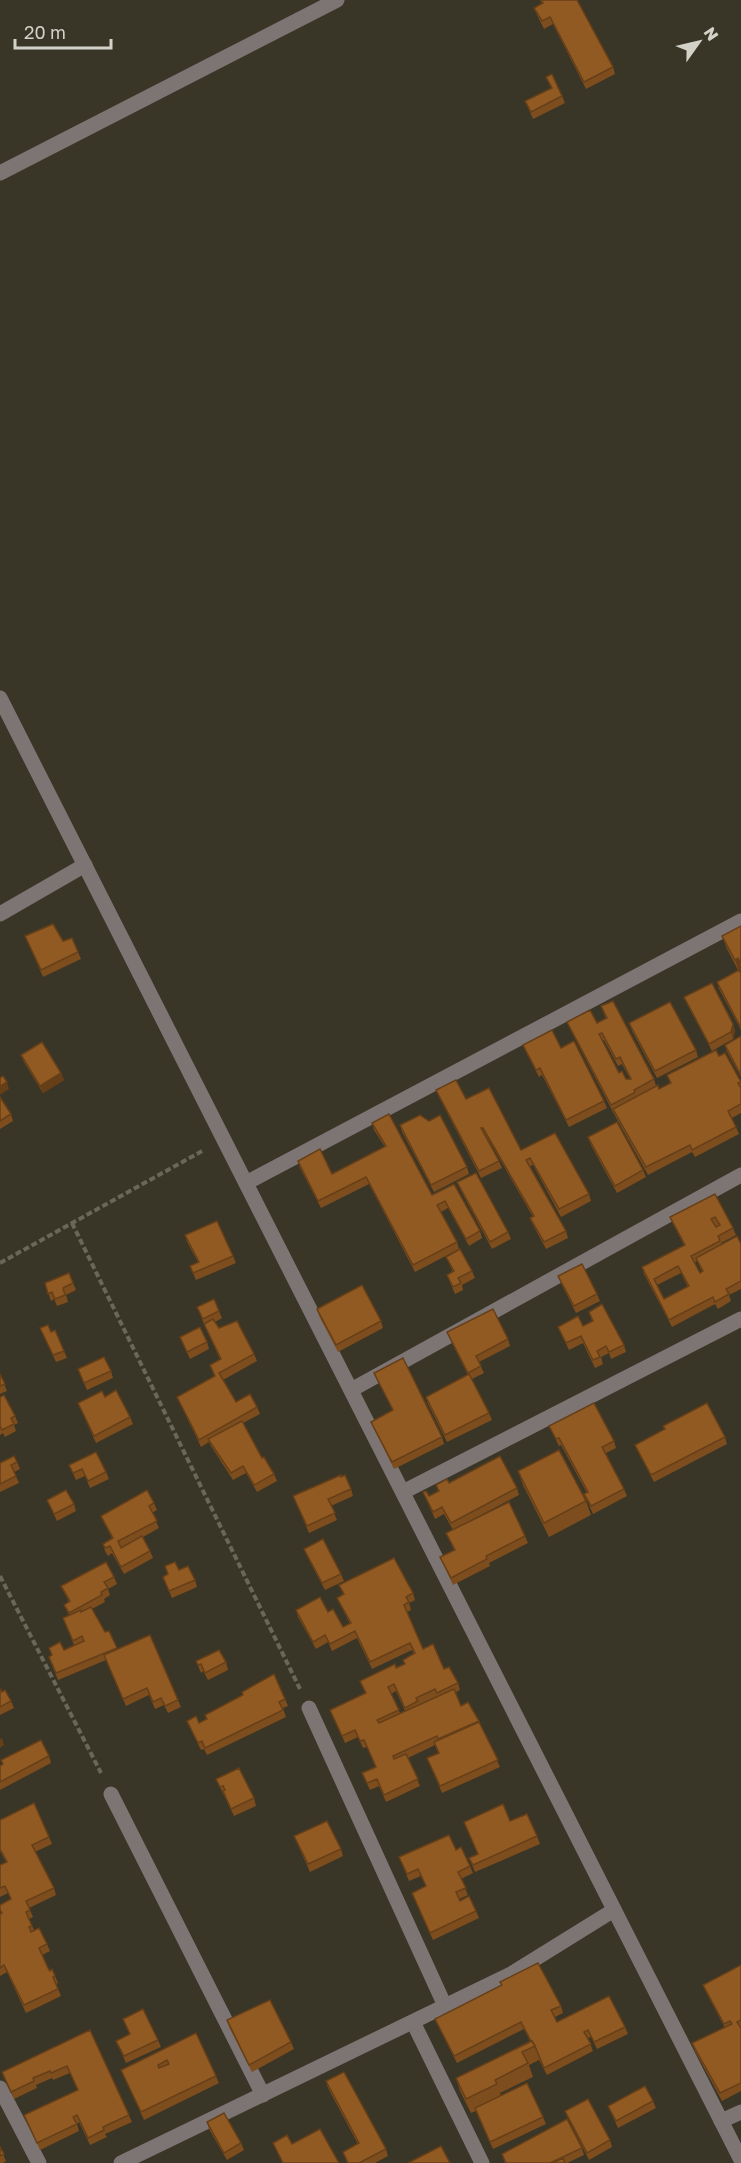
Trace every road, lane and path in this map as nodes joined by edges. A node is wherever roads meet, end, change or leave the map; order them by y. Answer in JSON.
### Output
{"nodes":[{"id":1,"x":337,"y":0,"type":"edge"},
{"id":2,"x":0,"y":173,"type":"edge"},
{"id":3,"x":0,"y":698,"type":"edge"},
{"id":4,"x":85,"y":865,"type":"junction"},
{"id":5,"x":0,"y":914,"type":"edge"},
{"id":6,"x":741,"y":921,"type":"edge"},
{"id":7,"x":224,"y":1139,"type":"junction"},
{"id":8,"x":741,"y":1175,"type":"edge"},
{"id":9,"x":246,"y":1183,"type":"junction"},
{"id":10,"x":72,"y":1223,"type":"junction"},
{"id":11,"x":0,"y":1263,"type":"edge"},
{"id":12,"x":741,"y":1319,"type":"edge"},
{"id":13,"x":351,"y":1390,"type":"junction"},
{"id":14,"x":403,"y":1492,"type":"junction"},
{"id":15,"x":0,"y":1576,"type":"edge"},
{"id":16,"x":309,"y":1708,"type":"joint"},
{"id":17,"x":111,"y":1794,"type":"joint"},
{"id":18,"x":615,"y":1910,"type":"junction"},
{"id":19,"x":445,"y":2007,"type":"junction"},
{"id":20,"x":413,"y":2022,"type":"junction"},
{"id":21,"x":0,"y":2088,"type":"edge"},
{"id":22,"x":263,"y":2095,"type":"junction"},
{"id":23,"x":741,"y":2112,"type":"edge"},
{"id":24,"x":721,"y":2121,"type":"junction"},
{"id":25,"x":741,"y":2160,"type":"edge"},
{"id":26,"x":39,"y":2163,"type":"edge"},
{"id":27,"x":121,"y":2163,"type":"edge"},
{"id":28,"x":482,"y":2163,"type":"edge"}],
"edges":[{"from":1,"to":2,"type":"street"},
{"from":3,"to":4,"type":"street"},
{"from":4,"to":5,"type":"street"},
{"from":4,"to":7,"type":"street"},
{"from":6,"to":9,"type":"street"},
{"from":7,"to":9,"type":"street"},
{"from":7,"to":10,"type":"path"},
{"from":8,"to":13,"type":"street"},
{"from":9,"to":13,"type":"street"},
{"from":10,"to":11,"type":"path"},
{"from":10,"to":16,"type":"path"},
{"from":12,"to":14,"type":"street"},
{"from":13,"to":14,"type":"street"},
{"from":14,"to":18,"type":"street"},
{"from":15,"to":17,"type":"path"},
{"from":16,"to":19,"type":"street"},
{"from":17,"to":22,"type":"street"},
{"from":18,"to":19,"type":"street"},
{"from":18,"to":24,"type":"street"},
{"from":19,"to":20,"type":"street"},
{"from":20,"to":22,"type":"street"},
{"from":20,"to":28,"type":"street"},
{"from":21,"to":26,"type":"street"},
{"from":22,"to":27,"type":"street"},
{"from":23,"to":24,"type":"street"},
{"from":24,"to":25,"type":"street"}]}
